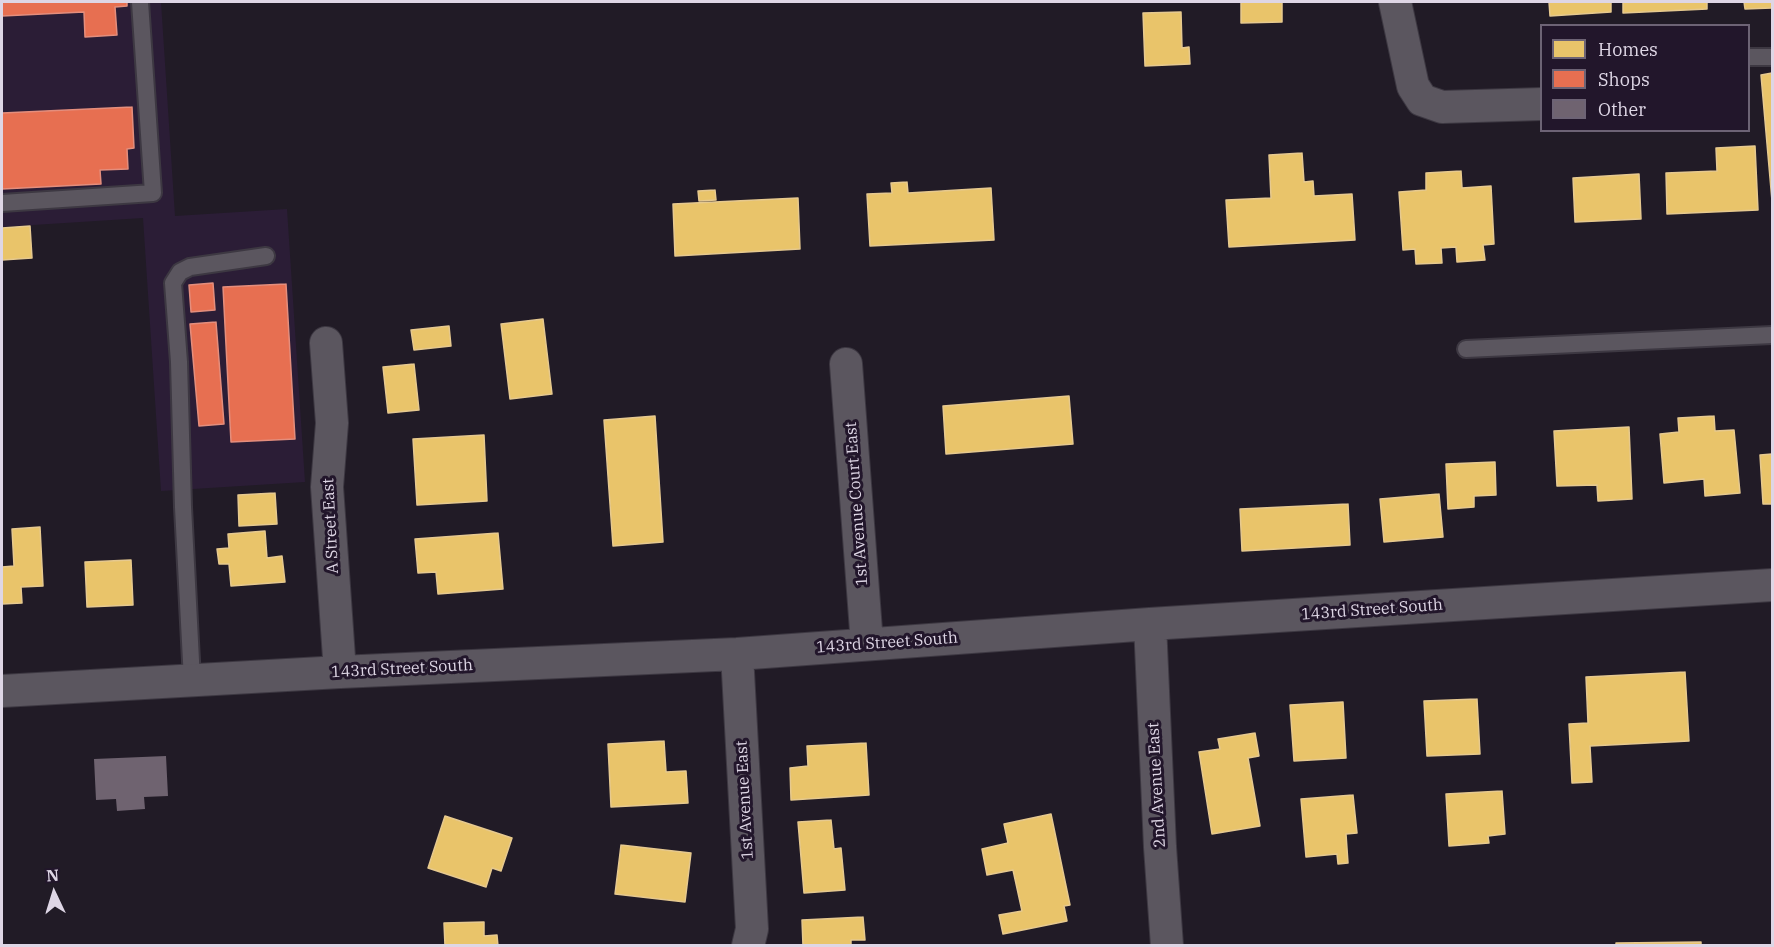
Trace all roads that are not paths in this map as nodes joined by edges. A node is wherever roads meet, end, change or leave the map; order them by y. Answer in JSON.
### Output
{"nodes":[{"id":1,"x":140,"y":2,"type":"edge"},
{"id":2,"x":1397,"y":16,"type":"edge"},
{"id":3,"x":1750,"y":57,"type":"edge"},
{"id":4,"x":1773,"y":57,"type":"edge"},
{"id":5,"x":1540,"y":104,"type":"edge"},
{"id":6,"x":2,"y":203,"type":"edge"},
{"id":7,"x":266,"y":256,"type":"dead end"},
{"id":8,"x":1773,"y":335,"type":"edge"},
{"id":9,"x":326,"y":343,"type":"dead end"},
{"id":10,"x":1466,"y":349,"type":"dead end"},
{"id":11,"x":846,"y":364,"type":"dead end"},
{"id":12,"x":1773,"y":585,"type":"edge"},
{"id":13,"x":1150,"y":624,"type":"junction"},
{"id":14,"x":867,"y":644,"type":"junction"},
{"id":15,"x":737,"y":654,"type":"junction"},
{"id":16,"x":340,"y":672,"type":"junction"},
{"id":17,"x":192,"y":680,"type":"junction"},
{"id":18,"x":2,"y":691,"type":"edge"},
{"id":19,"x":748,"y":945,"type":"edge"},
{"id":20,"x":1167,"y":945,"type":"edge"}],
"edges":[{"from":1,"to":6,"type":"lane"},
{"from":2,"to":5,"type":"street"},
{"from":3,"to":4,"type":"lane"},
{"from":7,"to":17,"type":"lane"},
{"from":8,"to":10,"type":"lane"},
{"from":9,"to":16,"type":"street","name":"A Street East"},
{"from":11,"to":14,"type":"street","name":"1st Avenue Court East"},
{"from":12,"to":13,"type":"street","name":"143rd Street South"},
{"from":13,"to":14,"type":"street","name":"143rd Street South"},
{"from":13,"to":20,"type":"street","name":"2nd Avenue East"},
{"from":14,"to":15,"type":"street","name":"143rd Street South"},
{"from":15,"to":16,"type":"street","name":"143rd Street South"},
{"from":15,"to":19,"type":"street","name":"1st Avenue East"},
{"from":16,"to":17,"type":"street","name":"143rd Street South"},
{"from":17,"to":18,"type":"street","name":"143rd Street South"}]}
